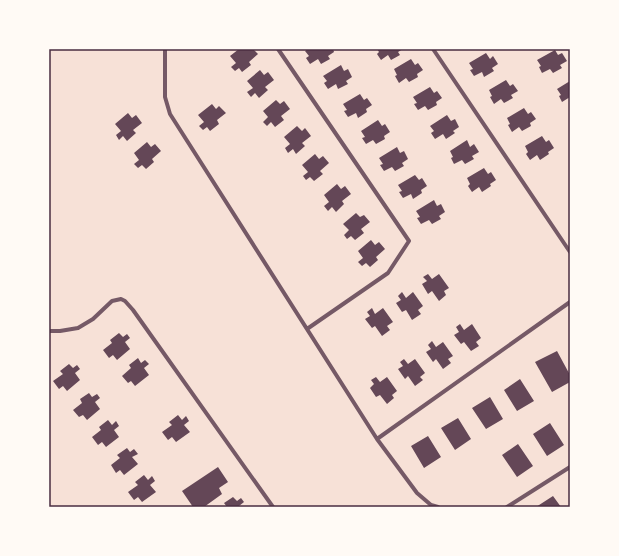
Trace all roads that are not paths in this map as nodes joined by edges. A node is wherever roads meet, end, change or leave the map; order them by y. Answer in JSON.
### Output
{"nodes":[{"id":1,"x":165,"y":49,"type":"edge"},
{"id":2,"x":278,"y":49,"type":"edge"},
{"id":3,"x":433,"y":49,"type":"edge"},
{"id":4,"x":570,"y":252,"type":"edge"},
{"id":5,"x":570,"y":302,"type":"edge"},
{"id":6,"x":307,"y":329,"type":"junction"},
{"id":7,"x":49,"y":330,"type":"edge"},
{"id":8,"x":377,"y":439,"type":"junction"},
{"id":9,"x":570,"y":467,"type":"edge"},
{"id":10,"x":431,"y":506,"type":"edge"},
{"id":11,"x":273,"y":507,"type":"edge"},
{"id":12,"x":438,"y":507,"type":"edge"},
{"id":13,"x":507,"y":507,"type":"edge"}],
"edges":[{"from":1,"to":6,"type":"street"},
{"from":2,"to":6,"type":"street"},
{"from":3,"to":4,"type":"street"},
{"from":5,"to":8,"type":"street"},
{"from":6,"to":8,"type":"street"},
{"from":7,"to":11,"type":"street"},
{"from":8,"to":10,"type":"street"},
{"from":9,"to":13,"type":"street"},
{"from":10,"to":12,"type":"street"}]}
